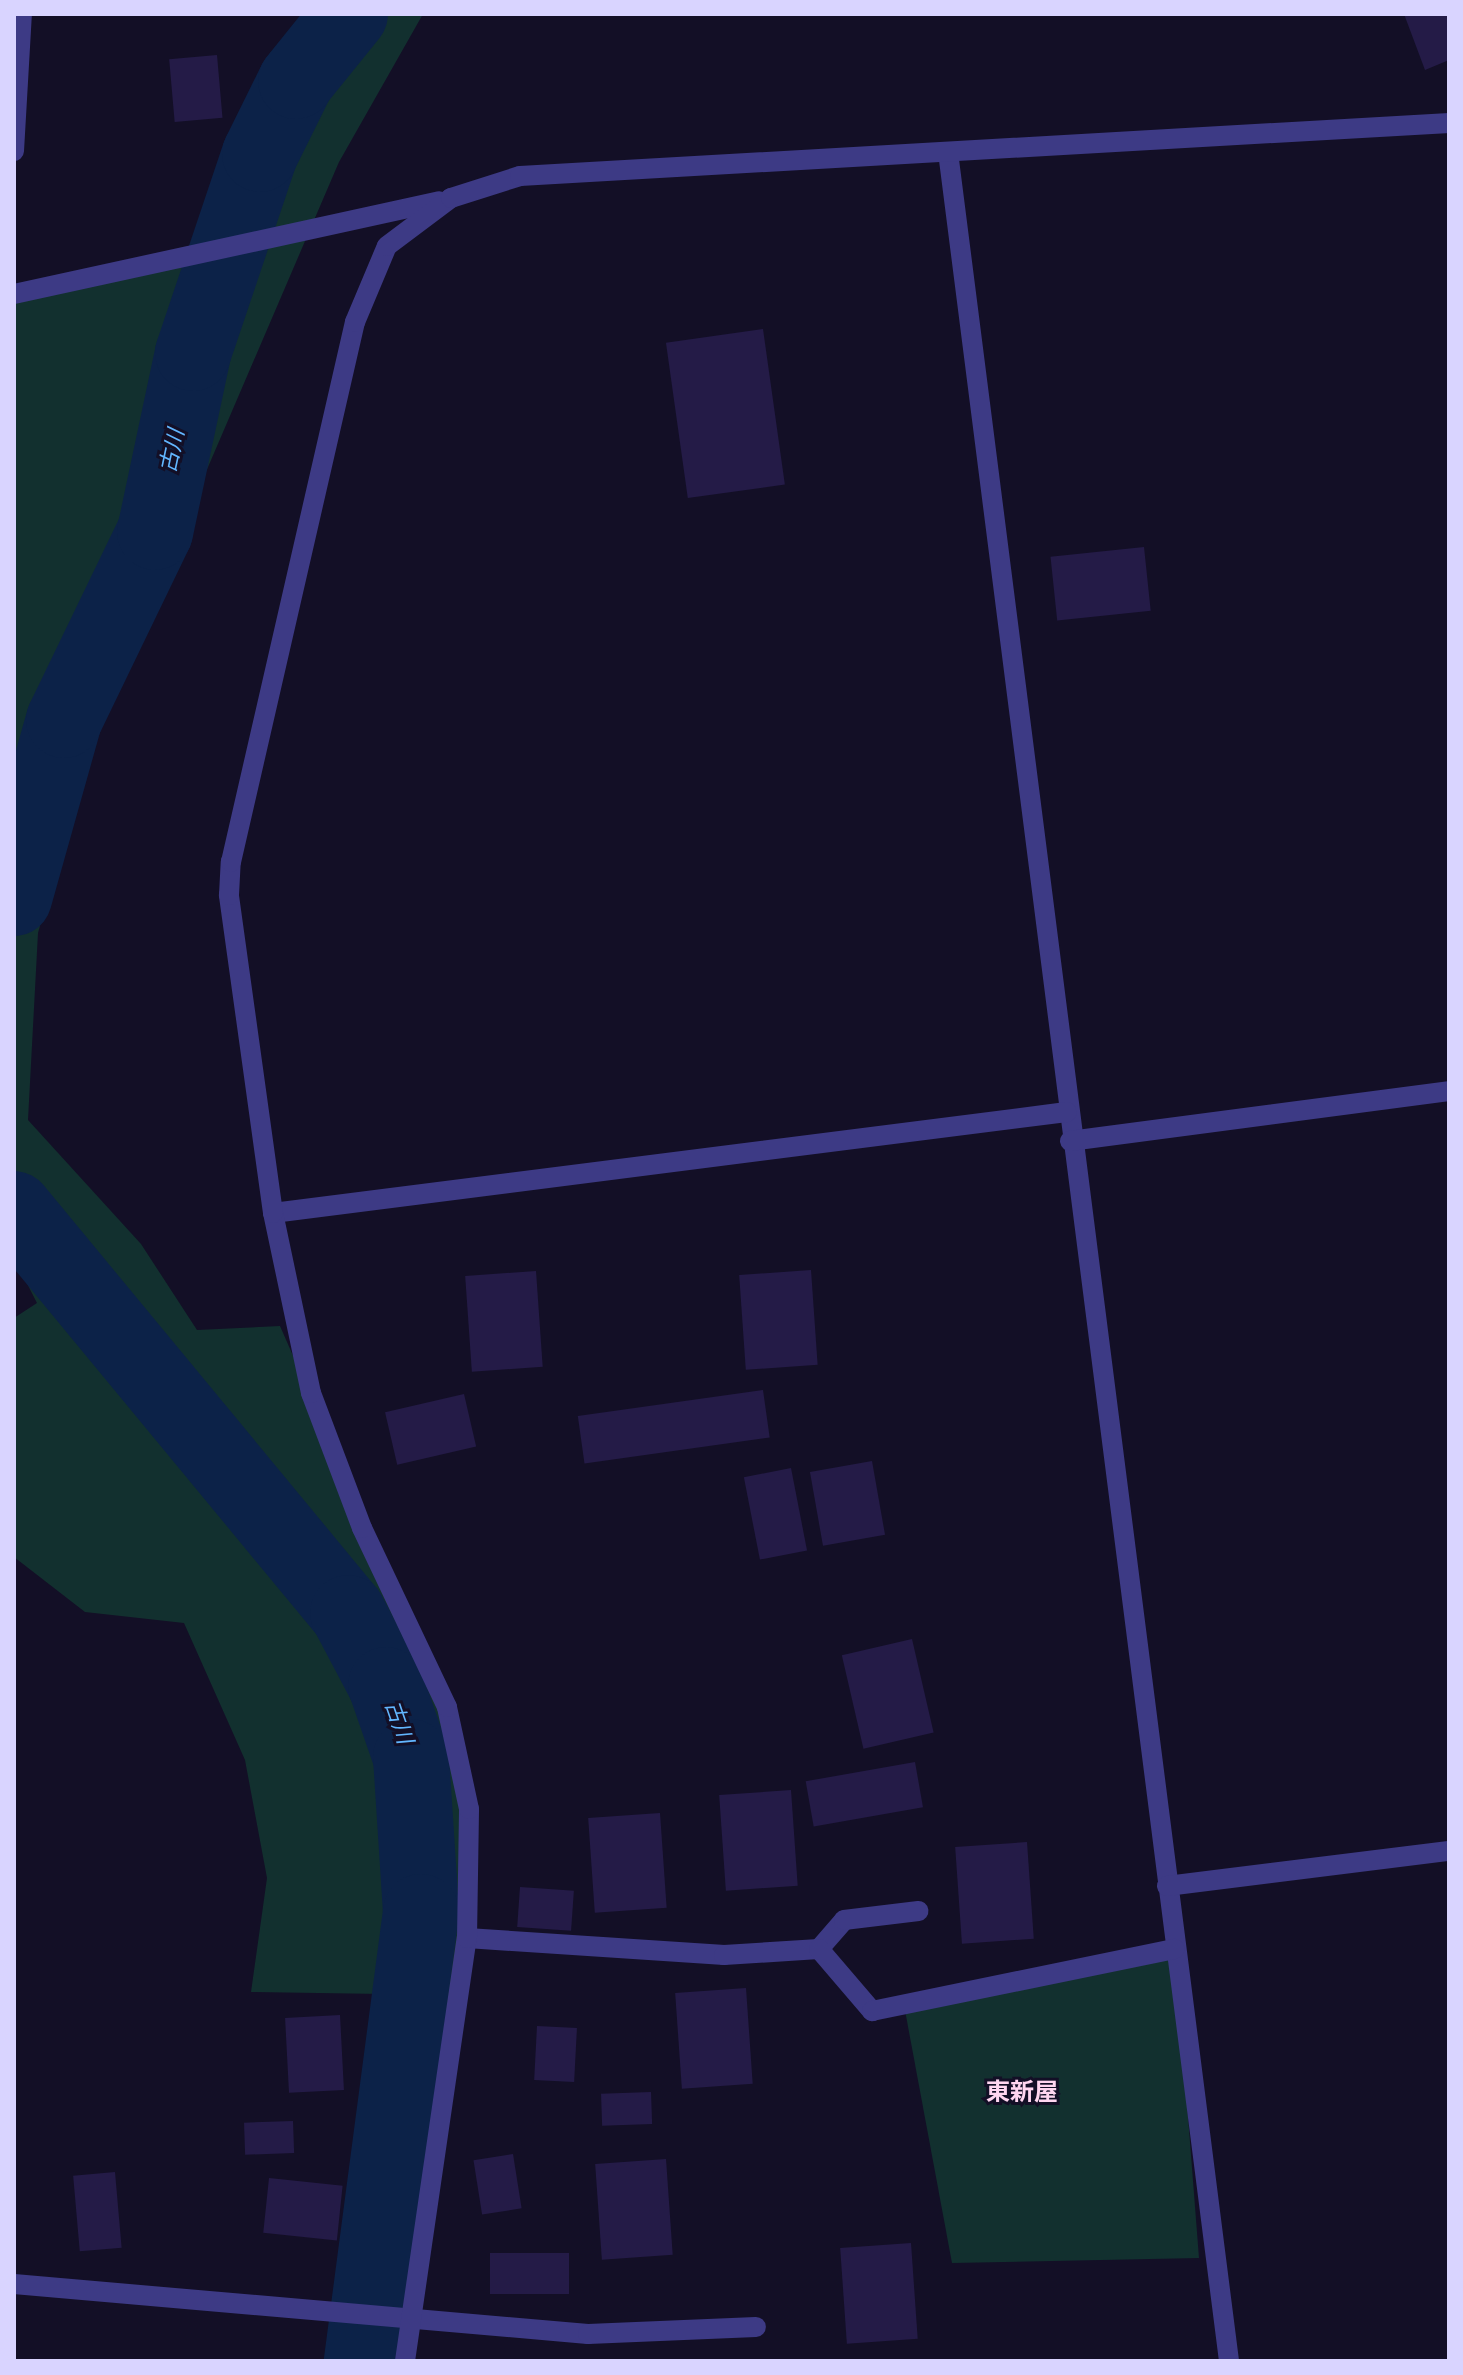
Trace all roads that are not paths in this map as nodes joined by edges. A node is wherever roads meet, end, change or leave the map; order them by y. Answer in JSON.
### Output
{"nodes":[{"id":1,"x":22,"y":14,"type":"edge"},
{"id":2,"x":1449,"y":123,"type":"edge"},
{"id":3,"x":14,"y":151,"type":"edge"},
{"id":4,"x":948,"y":152,"type":"junction"},
{"id":5,"x":451,"y":198,"type":"junction"},
{"id":6,"x":14,"y":294,"type":"edge"},
{"id":7,"x":1449,"y":1091,"type":"edge"},
{"id":8,"x":1067,"y":1112,"type":"junction"},
{"id":9,"x":1070,"y":1141,"type":"junction"},
{"id":10,"x":273,"y":1213,"type":"junction"},
{"id":11,"x":1449,"y":1851,"type":"edge"},
{"id":12,"x":1167,"y":1886,"type":"junction"},
{"id":13,"x":918,"y":1911,"type":"dead end"},
{"id":14,"x":467,"y":1938,"type":"junction"},
{"id":15,"x":819,"y":1949,"type":"junction"},
{"id":16,"x":1175,"y":1949,"type":"junction"},
{"id":17,"x":14,"y":2284,"type":"edge"},
{"id":18,"x":411,"y":2320,"type":"junction"},
{"id":19,"x":756,"y":2327,"type":"dead end"},
{"id":20,"x":405,"y":2361,"type":"edge"},
{"id":21,"x":1229,"y":2361,"type":"edge"}],
"edges":[{"from":1,"to":3,"type":"street"},
{"from":2,"to":4,"type":"street"},
{"from":4,"to":5,"type":"street"},
{"from":4,"to":8,"type":"street"},
{"from":5,"to":6,"type":"street"},
{"from":5,"to":10,"type":"street"},
{"from":7,"to":9,"type":"street"},
{"from":8,"to":9,"type":"street"},
{"from":8,"to":10,"type":"street"},
{"from":9,"to":12,"type":"street"},
{"from":10,"to":14,"type":"street"},
{"from":11,"to":12,"type":"street"},
{"from":12,"to":16,"type":"street"},
{"from":13,"to":15,"type":"street"},
{"from":14,"to":15,"type":"street"},
{"from":14,"to":18,"type":"street"},
{"from":15,"to":16,"type":"street"},
{"from":16,"to":21,"type":"street"},
{"from":17,"to":18,"type":"street"},
{"from":18,"to":19,"type":"street"},
{"from":18,"to":20,"type":"street"}]}
